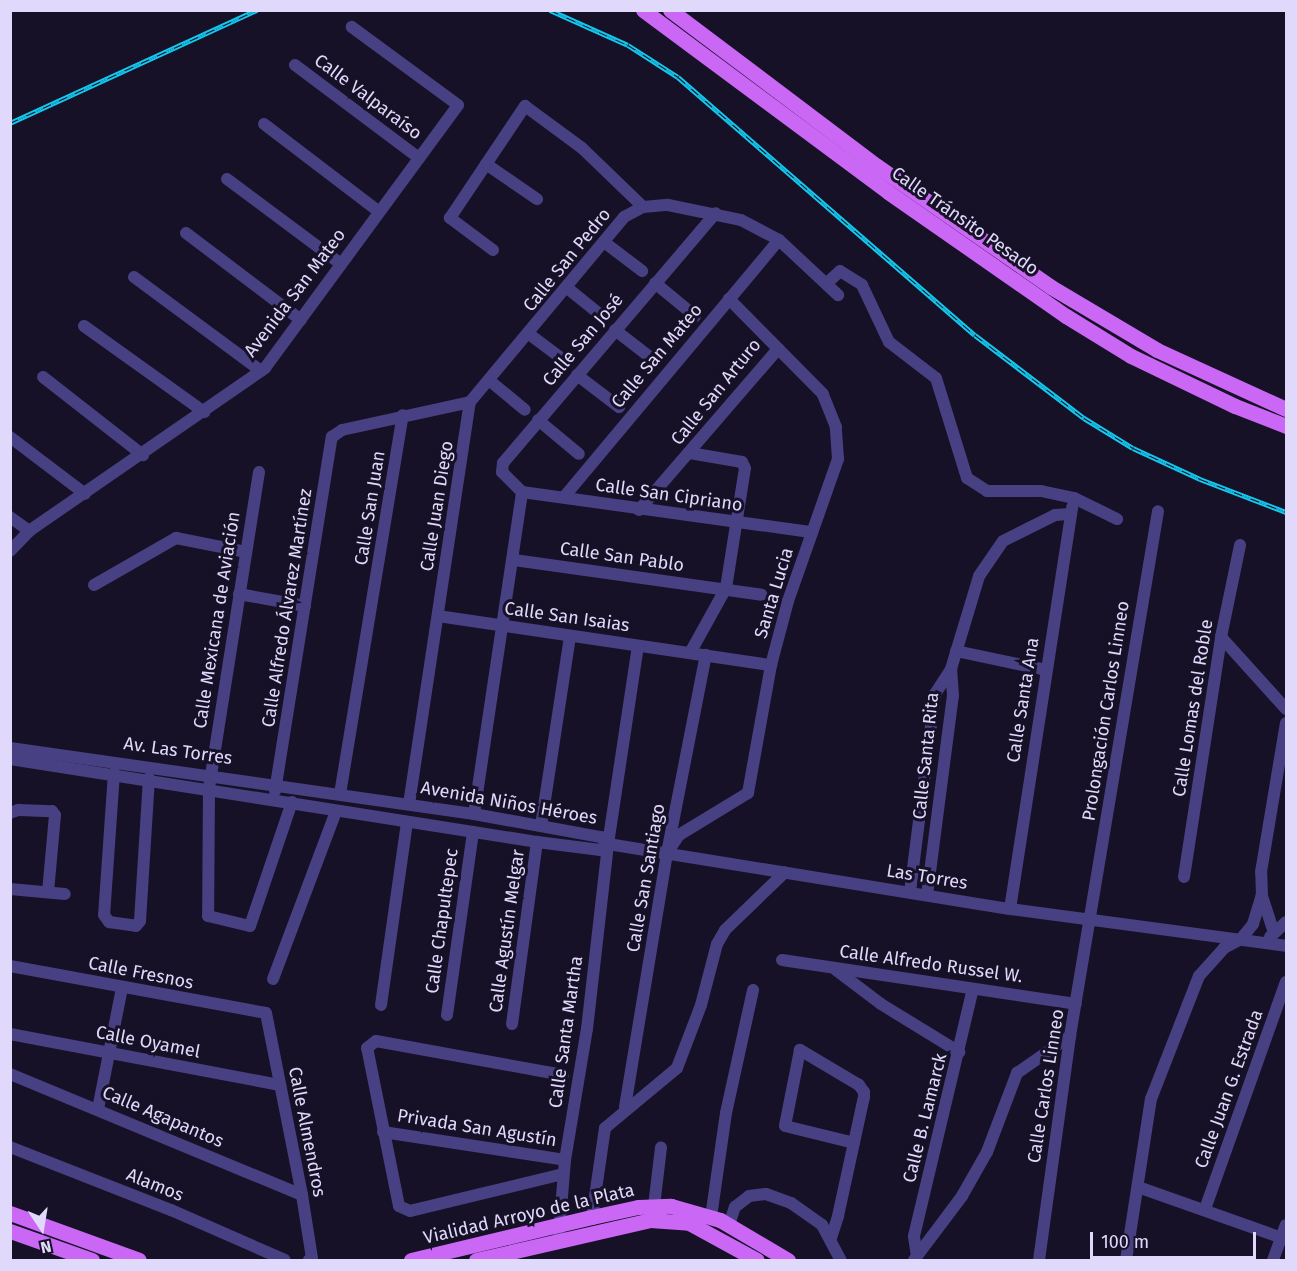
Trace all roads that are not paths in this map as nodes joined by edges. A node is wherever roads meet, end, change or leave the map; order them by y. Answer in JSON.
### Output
{"nodes":[{"id":1,"x":643,"y":10,"type":"edge"},
{"id":2,"x":669,"y":10,"type":"edge"},
{"id":3,"x":352,"y":27,"type":"dead end"},
{"id":4,"x":295,"y":65,"type":"dead end"},
{"id":5,"x":264,"y":124,"type":"dead end"},
{"id":6,"x":419,"y":158,"type":"junction"},
{"id":7,"x":486,"y":164,"type":"junction"},
{"id":8,"x":227,"y":179,"type":"dead end"},
{"id":9,"x":537,"y":199,"type":"dead end"},
{"id":10,"x":643,"y":207,"type":"junction"},
{"id":11,"x":378,"y":211,"type":"junction"},
{"id":12,"x":716,"y":213,"type":"junction"},
{"id":13,"x":186,"y":233,"type":"dead end"},
{"id":14,"x":779,"y":240,"type":"junction"},
{"id":15,"x":604,"y":242,"type":"junction"},
{"id":16,"x":493,"y":250,"type":"dead end"},
{"id":17,"x":341,"y":264,"type":"junction"},
{"id":18,"x":642,"y":272,"type":"dead end"},
{"id":19,"x":134,"y":276,"type":"dead end"},
{"id":20,"x":655,"y":283,"type":"junction"},
{"id":21,"x":826,"y":284,"type":"junction"},
{"id":22,"x":566,"y":287,"type":"junction"},
{"id":23,"x":838,"y":295,"type":"dead end"},
{"id":24,"x":729,"y":299,"type":"junction"},
{"id":25,"x":695,"y":316,"type":"dead end"},
{"id":26,"x":603,"y":317,"type":"dead end"},
{"id":27,"x":301,"y":320,"type":"junction"},
{"id":28,"x":84,"y":326,"type":"dead end"},
{"id":29,"x":615,"y":330,"type":"junction"},
{"id":30,"x":530,"y":334,"type":"junction"},
{"id":31,"x":778,"y":349,"type":"junction"},
{"id":32,"x":565,"y":361,"type":"dead end"},
{"id":33,"x":655,"y":361,"type":"dead end"},
{"id":34,"x":261,"y":371,"type":"junction"},
{"id":35,"x":577,"y":375,"type":"junction"},
{"id":36,"x":43,"y":377,"type":"dead end"},
{"id":37,"x":490,"y":381,"type":"junction"},
{"id":38,"x":470,"y":402,"type":"junction"},
{"id":39,"x":619,"y":407,"type":"dead end"},
{"id":40,"x":1287,"y":409,"type":"edge"},
{"id":41,"x":525,"y":410,"type":"dead end"},
{"id":42,"x":204,"y":412,"type":"junction"},
{"id":43,"x":403,"y":415,"type":"junction"},
{"id":44,"x":538,"y":420,"type":"junction"},
{"id":45,"x":1287,"y":426,"type":"edge"},
{"id":46,"x":10,"y":437,"type":"edge"},
{"id":47,"x":690,"y":453,"type":"junction"},
{"id":48,"x":579,"y":454,"type":"dead end"},
{"id":49,"x":143,"y":455,"type":"junction"},
{"id":50,"x":259,"y":472,"type":"dead end"},
{"id":51,"x":522,"y":492,"type":"junction"},
{"id":52,"x":85,"y":494,"type":"junction"},
{"id":53,"x":564,"y":497,"type":"junction"},
{"id":54,"x":1074,"y":498,"type":"junction"},
{"id":55,"x":639,"y":510,"type":"junction"},
{"id":56,"x":1158,"y":511,"type":"dead end"},
{"id":57,"x":1071,"y":514,"type":"junction"},
{"id":58,"x":10,"y":517,"type":"edge"},
{"id":59,"x":1117,"y":519,"type":"dead end"},
{"id":60,"x":736,"y":523,"type":"junction"},
{"id":61,"x":29,"y":531,"type":"junction"},
{"id":62,"x":812,"y":532,"type":"junction"},
{"id":63,"x":1240,"y":545,"type":"dead end"},
{"id":64,"x":10,"y":551,"type":"edge"},
{"id":65,"x":246,"y":552,"type":"junction"},
{"id":66,"x":514,"y":560,"type":"junction"},
{"id":67,"x":94,"y":585,"type":"dead end"},
{"id":68,"x":726,"y":588,"type":"junction"},
{"id":69,"x":240,"y":594,"type":"junction"},
{"id":70,"x":762,"y":595,"type":"dead end"},
{"id":71,"x":305,"y":606,"type":"junction"},
{"id":72,"x":438,"y":615,"type":"junction"},
{"id":73,"x":504,"y":626,"type":"junction"},
{"id":74,"x":570,"y":636,"type":"junction"},
{"id":75,"x":1221,"y":638,"type":"junction"},
{"id":76,"x":638,"y":646,"type":"junction"},
{"id":77,"x":956,"y":651,"type":"junction"},
{"id":78,"x":690,"y":652,"type":"junction"},
{"id":79,"x":705,"y":655,"type":"junction"},
{"id":80,"x":771,"y":665,"type":"junction"},
{"id":81,"x":951,"y":669,"type":"junction"},
{"id":82,"x":1046,"y":670,"type":"junction"},
{"id":83,"x":1287,"y":709,"type":"edge"},
{"id":84,"x":1287,"y":723,"type":"edge"},
{"id":85,"x":10,"y":748,"type":"edge"},
{"id":86,"x":10,"y":759,"type":"edge"},
{"id":87,"x":114,"y":773,"type":"junction"},
{"id":88,"x":212,"y":774,"type":"junction"},
{"id":89,"x":149,"y":778,"type":"junction"},
{"id":90,"x":277,"y":784,"type":"junction"},
{"id":91,"x":209,"y":788,"type":"junction"},
{"id":92,"x":340,"y":794,"type":"junction"},
{"id":93,"x":274,"y":798,"type":"junction"},
{"id":94,"x":378,"y":799,"type":"junction"},
{"id":95,"x":292,"y":802,"type":"junction"},
{"id":96,"x":409,"y":804,"type":"junction"},
{"id":97,"x":445,"y":810,"type":"junction"},
{"id":98,"x":336,"y":811,"type":"junction"},
{"id":99,"x":10,"y":813,"type":"edge"},
{"id":100,"x":474,"y":814,"type":"junction"},
{"id":101,"x":375,"y":817,"type":"junction"},
{"id":102,"x":406,"y":822,"type":"junction"},
{"id":103,"x":541,"y":826,"type":"junction"},
{"id":104,"x":442,"y":827,"type":"junction"},
{"id":105,"x":473,"y":832,"type":"junction"},
{"id":106,"x":537,"y":842,"type":"junction"},
{"id":107,"x":608,"y":844,"type":"junction"},
{"id":108,"x":667,"y":853,"type":"junction"},
{"id":109,"x":785,"y":872,"type":"junction"},
{"id":110,"x":1184,"y":877,"type":"dead end"},
{"id":111,"x":10,"y":889,"type":"edge"},
{"id":112,"x":48,"y":892,"type":"junction"},
{"id":113,"x":910,"y":892,"type":"junction"},
{"id":114,"x":65,"y":894,"type":"dead end"},
{"id":115,"x":927,"y":895,"type":"junction"},
{"id":116,"x":1262,"y":895,"type":"junction"},
{"id":117,"x":1010,"y":909,"type":"junction"},
{"id":118,"x":1091,"y":917,"type":"junction"},
{"id":119,"x":1287,"y":922,"type":"edge"},
{"id":120,"x":1269,"y":937,"type":"junction"},
{"id":121,"x":1241,"y":939,"type":"junction"},
{"id":122,"x":1287,"y":946,"type":"edge"},
{"id":123,"x":782,"y":960,"type":"dead end"},
{"id":124,"x":10,"y":966,"type":"edge"},
{"id":125,"x":834,"y":969,"type":"junction"},
{"id":126,"x":273,"y":979,"type":"dead end"},
{"id":127,"x":1287,"y":982,"type":"edge"},
{"id":128,"x":122,"y":988,"type":"junction"},
{"id":129,"x":973,"y":989,"type":"junction"},
{"id":130,"x":753,"y":990,"type":"dead end"},
{"id":131,"x":1076,"y":1004,"type":"junction"},
{"id":132,"x":381,"y":1005,"type":"dead end"},
{"id":133,"x":266,"y":1013,"type":"joint"},
{"id":134,"x":447,"y":1015,"type":"dead end"},
{"id":135,"x":512,"y":1024,"type":"dead end"},
{"id":136,"x":10,"y":1034,"type":"edge"},
{"id":137,"x":1070,"y":1035,"type":"junction"},
{"id":138,"x":959,"y":1052,"type":"junction"},
{"id":139,"x":111,"y":1053,"type":"junction"},
{"id":140,"x":10,"y":1074,"type":"edge"},
{"id":141,"x":563,"y":1075,"type":"dead end"},
{"id":142,"x":280,"y":1085,"type":"junction"},
{"id":143,"x":625,"y":1107,"type":"junction"},
{"id":144,"x":98,"y":1109,"type":"junction"},
{"id":145,"x":383,"y":1132,"type":"junction"},
{"id":146,"x":854,"y":1143,"type":"junction"},
{"id":147,"x":10,"y":1147,"type":"edge"},
{"id":148,"x":662,"y":1147,"type":"dead end"},
{"id":149,"x":565,"y":1160,"type":"junction"},
{"id":150,"x":563,"y":1174,"type":"junction"},
{"id":151,"x":1138,"y":1187,"type":"junction"},
{"id":152,"x":302,"y":1195,"type":"junction"},
{"id":153,"x":654,"y":1206,"type":"junction"},
{"id":154,"x":1205,"y":1209,"type":"junction"},
{"id":155,"x":10,"y":1213,"type":"edge"},
{"id":156,"x":591,"y":1217,"type":"junction"},
{"id":157,"x":711,"y":1217,"type":"junction"},
{"id":158,"x":729,"y":1225,"type":"junction"},
{"id":159,"x":1287,"y":1225,"type":"edge"},
{"id":160,"x":10,"y":1231,"type":"edge"},
{"id":161,"x":559,"y":1232,"type":"junction"},
{"id":162,"x":831,"y":1238,"type":"junction"},
{"id":163,"x":1282,"y":1238,"type":"junction"},
{"id":164,"x":481,"y":1254,"type":"edge"},
{"id":165,"x":916,"y":1258,"type":"edge"},
{"id":166,"x":311,"y":1259,"type":"edge"},
{"id":167,"x":92,"y":1260,"type":"edge"},
{"id":168,"x":139,"y":1260,"type":"edge"},
{"id":169,"x":285,"y":1260,"type":"edge"},
{"id":170,"x":411,"y":1260,"type":"edge"},
{"id":171,"x":757,"y":1260,"type":"edge"},
{"id":172,"x":788,"y":1260,"type":"edge"},
{"id":173,"x":841,"y":1260,"type":"edge"},
{"id":174,"x":1039,"y":1260,"type":"edge"},
{"id":175,"x":1126,"y":1260,"type":"edge"},
{"id":176,"x":1273,"y":1260,"type":"edge"}],
"edges":[{"from":1,"to":45,"type":"main road","name":"Calle Tránsito Pesado"},
{"from":2,"to":40,"type":"main road","name":"Calle Tránsito Pesado"},
{"from":3,"to":6,"type":"street","name":"Avenida San Mateo"},
{"from":4,"to":6,"type":"street","name":"Calle Valparaíso"},
{"from":5,"to":11,"type":"street"},
{"from":6,"to":11,"type":"street","name":"Avenida San Mateo"},
{"from":7,"to":9,"type":"street"},
{"from":7,"to":10,"type":"street"},
{"from":7,"to":16,"type":"street"},
{"from":8,"to":17,"type":"street"},
{"from":10,"to":12,"type":"street"},
{"from":10,"to":15,"type":"street","name":"Calle San Pedro"},
{"from":11,"to":17,"type":"street","name":"Avenida San Mateo"},
{"from":12,"to":14,"type":"street"},
{"from":12,"to":20,"type":"street","name":"Calle San José"},
{"from":13,"to":27,"type":"street"},
{"from":14,"to":21,"type":"street"},
{"from":14,"to":24,"type":"street","name":"Calle San Mateo"},
{"from":15,"to":18,"type":"street"},
{"from":15,"to":22,"type":"street","name":"Calle San Pedro"},
{"from":17,"to":27,"type":"street","name":"Avenida San Mateo"},
{"from":19,"to":34,"type":"street"},
{"from":20,"to":25,"type":"street"},
{"from":20,"to":29,"type":"street","name":"Calle San José"},
{"from":21,"to":23,"type":"street"},
{"from":21,"to":54,"type":"street"},
{"from":22,"to":26,"type":"street"},
{"from":22,"to":30,"type":"street","name":"Calle San Pedro"},
{"from":24,"to":31,"type":"street","name":"Calle San Arturo"},
{"from":24,"to":53,"type":"street","name":"Calle San Mateo"},
{"from":27,"to":34,"type":"street","name":"Avenida San Mateo"},
{"from":28,"to":42,"type":"street"},
{"from":29,"to":33,"type":"street"},
{"from":29,"to":35,"type":"street","name":"Calle San José"},
{"from":30,"to":32,"type":"street"},
{"from":30,"to":37,"type":"street","name":"Calle San Pedro"},
{"from":31,"to":47,"type":"street","name":"Calle San Arturo"},
{"from":31,"to":62,"type":"street"},
{"from":34,"to":42,"type":"street","name":"Avenida San Mateo"},
{"from":35,"to":39,"type":"street"},
{"from":35,"to":44,"type":"street","name":"Calle San José"},
{"from":36,"to":49,"type":"street"},
{"from":37,"to":38,"type":"street","name":"Calle San Pedro"},
{"from":37,"to":41,"type":"street"},
{"from":38,"to":43,"type":"street"},
{"from":38,"to":72,"type":"street","name":"Calle Juan Diego"},
{"from":42,"to":49,"type":"street","name":"Avenida San Mateo"},
{"from":43,"to":71,"type":"street","name":"Calle Alfredo Álvarez Martínez"},
{"from":43,"to":92,"type":"street","name":"Calle San Juan"},
{"from":44,"to":48,"type":"street"},
{"from":44,"to":51,"type":"street","name":"Calle San José"},
{"from":46,"to":52,"type":"street"},
{"from":47,"to":55,"type":"street","name":"Calle San Arturo"},
{"from":47,"to":60,"type":"street"},
{"from":49,"to":52,"type":"street","name":"Avenida San Mateo"},
{"from":50,"to":65,"type":"street","name":"Calle Mexicana de Aviación"},
{"from":51,"to":53,"type":"street","name":"Calle San Cipriano"},
{"from":51,"to":66,"type":"street"},
{"from":52,"to":61,"type":"street","name":"Avenida San Mateo"},
{"from":53,"to":55,"type":"street","name":"Calle San Cipriano"},
{"from":54,"to":57,"type":"street","name":"Calle Santa Ana"},
{"from":54,"to":59,"type":"street"},
{"from":55,"to":60,"type":"street","name":"Calle San Cipriano"},
{"from":56,"to":118,"type":"street","name":"Prolongación Carlos Linneo"},
{"from":57,"to":77,"type":"street"},
{"from":57,"to":82,"type":"street","name":"Calle Santa Ana"},
{"from":58,"to":61,"type":"street"},
{"from":60,"to":62,"type":"street","name":"Calle San Cipriano"},
{"from":60,"to":68,"type":"street"},
{"from":61,"to":64,"type":"street","name":"Avenida San Mateo"},
{"from":62,"to":80,"type":"street","name":"Santa Lucia"},
{"from":63,"to":75,"type":"street","name":"Calle Lomas del Roble"},
{"from":65,"to":67,"type":"street"},
{"from":65,"to":69,"type":"street","name":"Calle Mexicana de Aviación"},
{"from":66,"to":68,"type":"street","name":"Calle San Pablo"},
{"from":66,"to":73,"type":"street"},
{"from":68,"to":70,"type":"street","name":"Calle San Pablo"},
{"from":68,"to":78,"type":"street"},
{"from":69,"to":71,"type":"street"},
{"from":69,"to":88,"type":"street","name":"Calle Mexicana de Aviación"},
{"from":71,"to":90,"type":"street","name":"Calle Alfredo Álvarez Martínez"},
{"from":72,"to":73,"type":"street","name":"Calle San Isaias"},
{"from":72,"to":96,"type":"street","name":"Calle Juan Diego"},
{"from":73,"to":74,"type":"street","name":"Calle San Isaias"},
{"from":73,"to":100,"type":"street"},
{"from":74,"to":76,"type":"street","name":"Calle San Isaias"},
{"from":74,"to":103,"type":"street"},
{"from":75,"to":83,"type":"street"},
{"from":75,"to":110,"type":"street","name":"Calle Lomas del Roble"},
{"from":76,"to":78,"type":"street","name":"Calle San Isaias"},
{"from":76,"to":107,"type":"street","name":"Calle Santa Martha"},
{"from":77,"to":81,"type":"street"},
{"from":77,"to":82,"type":"street"},
{"from":78,"to":79,"type":"street","name":"Calle San Isaias"},
{"from":79,"to":80,"type":"street","name":"Calle San Isaias"},
{"from":79,"to":108,"type":"street","name":"Calle San Santiago"},
{"from":80,"to":108,"type":"street","name":"Santa Lucia"},
{"from":81,"to":113,"type":"street","name":"Calle Santa Rita"},
{"from":81,"to":115,"type":"street","name":"Calle Santa Rita"},
{"from":82,"to":117,"type":"street","name":"Calle Santa Ana"},
{"from":84,"to":116,"type":"street"},
{"from":85,"to":88,"type":"street","name":"Av. Las Torres"},
{"from":86,"to":87,"type":"street","name":"Av. Las Torres"},
{"from":87,"to":89,"type":"street","name":"Av. Las Torres"},
{"from":87,"to":89,"type":"street"},
{"from":88,"to":90,"type":"street","name":"Av. Las Torres"},
{"from":88,"to":91,"type":"street","name":"Calle Mexicana de Aviación"},
{"from":89,"to":91,"type":"street","name":"Av. Las Torres"},
{"from":90,"to":92,"type":"street","name":"Av. Las Torres"},
{"from":90,"to":93,"type":"street","name":"Calle Alfredo Álvarez Martínez"},
{"from":91,"to":93,"type":"street","name":"Av. Las Torres"},
{"from":91,"to":95,"type":"street","name":"Calle Mexicana de Aviación"},
{"from":92,"to":94,"type":"street","name":"Avenida Niños Héroes"},
{"from":93,"to":95,"type":"street","name":"Av. Las Torres"},
{"from":94,"to":96,"type":"street","name":"Avenida Niños Héroes"},
{"from":94,"to":101,"type":"street"},
{"from":95,"to":98,"type":"street","name":"Av. Las Torres"},
{"from":96,"to":97,"type":"street","name":"Avenida Niños Héroes"},
{"from":97,"to":100,"type":"street","name":"Avenida Niños Héroes"},
{"from":97,"to":104,"type":"street"},
{"from":98,"to":101,"type":"street","name":"Avenida Niños Héroes"},
{"from":98,"to":126,"type":"street"},
{"from":99,"to":112,"type":"street"},
{"from":100,"to":103,"type":"street","name":"Avenida Niños Héroes"},
{"from":101,"to":102,"type":"street","name":"Avenida Niños Héroes"},
{"from":102,"to":104,"type":"street","name":"Avenida Niños Héroes"},
{"from":102,"to":132,"type":"street"},
{"from":103,"to":107,"type":"street","name":"Avenida Niños Héroes"},
{"from":104,"to":105,"type":"street","name":"Avenida Niños Héroes"},
{"from":105,"to":106,"type":"street","name":"Avenida Niños Héroes"},
{"from":105,"to":134,"type":"street","name":"Calle Chapultepec"},
{"from":106,"to":107,"type":"street","name":"Avenida Niños Héroes"},
{"from":106,"to":135,"type":"street","name":"Calle Agustín Melgar"},
{"from":107,"to":108,"type":"street","name":"Las Torres"},
{"from":107,"to":149,"type":"street","name":"Calle Santa Martha"},
{"from":108,"to":109,"type":"street","name":"Las Torres"},
{"from":108,"to":143,"type":"street","name":"Calle San Santiago"},
{"from":109,"to":113,"type":"street","name":"Las Torres"},
{"from":109,"to":143,"type":"street"},
{"from":111,"to":112,"type":"street"},
{"from":112,"to":114,"type":"street"},
{"from":113,"to":115,"type":"street","name":"Las Torres"},
{"from":115,"to":117,"type":"street","name":"Las Torres"},
{"from":116,"to":120,"type":"street"},
{"from":116,"to":121,"type":"street"},
{"from":117,"to":118,"type":"street","name":"Las Torres"},
{"from":118,"to":121,"type":"street","name":"Las Torres"},
{"from":118,"to":131,"type":"street","name":"Calle Carlos Linneo"},
{"from":119,"to":120,"type":"street"},
{"from":120,"to":121,"type":"street","name":"Las Torres"},
{"from":120,"to":122,"type":"street","name":"Las Torres"},
{"from":121,"to":151,"type":"street"},
{"from":123,"to":125,"type":"street","name":"Calle Alfredo Russel W."},
{"from":124,"to":128,"type":"street","name":"Calle Fresnos"},
{"from":125,"to":129,"type":"street","name":"Calle Alfredo Russel W."},
{"from":125,"to":138,"type":"street"},
{"from":127,"to":154,"type":"street","name":"Calle Juan G. Estrada"},
{"from":128,"to":133,"type":"street","name":"Calle Fresnos"},
{"from":128,"to":139,"type":"street"},
{"from":129,"to":131,"type":"street","name":"Calle Alfredo Russel W."},
{"from":129,"to":138,"type":"street","name":"Calle B. Lamarck"},
{"from":130,"to":157,"type":"street"},
{"from":131,"to":137,"type":"street","name":"Calle Carlos Linneo"},
{"from":133,"to":142,"type":"street","name":"Calle Almendros"},
{"from":136,"to":139,"type":"street","name":"Calle Oyamel"},
{"from":137,"to":165,"type":"street"},
{"from":137,"to":174,"type":"street","name":"Calle Carlos Linneo"},
{"from":138,"to":165,"type":"street","name":"Calle B. Lamarck"},
{"from":139,"to":142,"type":"street","name":"Calle Oyamel"},
{"from":139,"to":144,"type":"street"},
{"from":140,"to":144,"type":"street","name":"Calle Agapantos"},
{"from":141,"to":145,"type":"street","name":"Privada San Agustín"},
{"from":142,"to":152,"type":"street","name":"Calle Almendros"},
{"from":143,"to":156,"type":"street"},
{"from":144,"to":152,"type":"street","name":"Calle Agapantos"},
{"from":145,"to":149,"type":"street","name":"Privada San Agustín"},
{"from":145,"to":150,"type":"street","name":"Privada San Agustín"},
{"from":146,"to":146,"type":"street"},
{"from":146,"to":162,"type":"street"},
{"from":147,"to":169,"type":"street","name":"Alamos"},
{"from":148,"to":153,"type":"street"},
{"from":149,"to":150,"type":"street","name":"Calle Santa Martha"},
{"from":150,"to":161,"type":"street","name":"Calle Santa Martha"},
{"from":151,"to":154,"type":"street"},
{"from":151,"to":175,"type":"street"},
{"from":152,"to":166,"type":"street","name":"Calle Almendros"},
{"from":153,"to":156,"type":"main road","name":"Vialidad Arroyo de la Plata"},
{"from":153,"to":157,"type":"main road","name":"Vialidad Arroyo de la Plata"},
{"from":154,"to":163,"type":"street"},
{"from":155,"to":168,"type":"main road"},
{"from":156,"to":161,"type":"main road","name":"Vialidad Arroyo de la Plata"},
{"from":157,"to":158,"type":"main road","name":"Vialidad Arroyo de la Plata"},
{"from":158,"to":162,"type":"street"},
{"from":158,"to":172,"type":"main road","name":"Vialidad Arroyo de la Plata"},
{"from":159,"to":163,"type":"street"},
{"from":160,"to":167,"type":"main road"},
{"from":161,"to":164,"type":"main road","name":"Vialidad Arroyo de la Plata"},
{"from":161,"to":171,"type":"main road"},
{"from":162,"to":173,"type":"street"},
{"from":163,"to":176,"type":"street"},
{"from":164,"to":170,"type":"main road","name":"Vialidad Arroyo de la Plata"}]}
